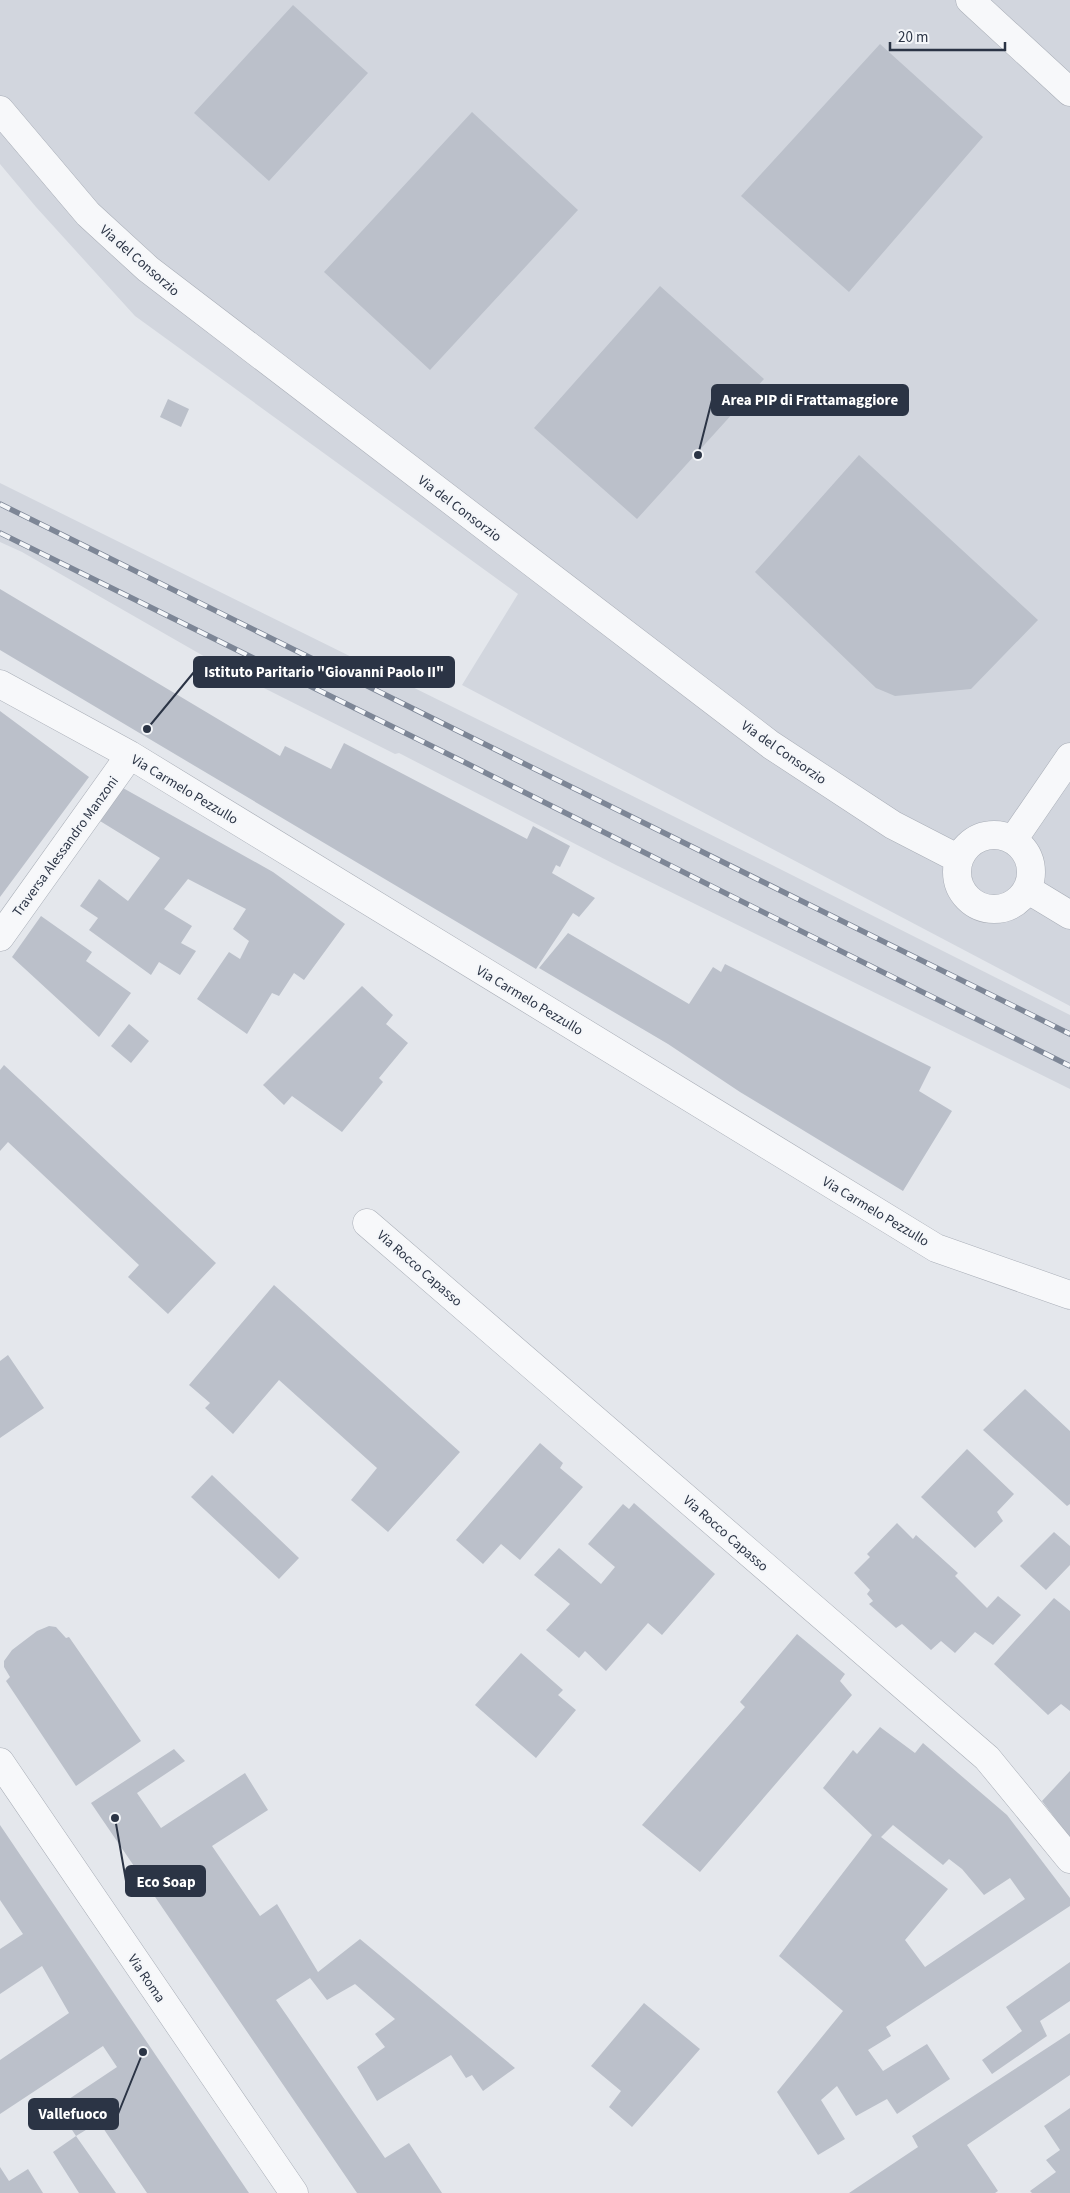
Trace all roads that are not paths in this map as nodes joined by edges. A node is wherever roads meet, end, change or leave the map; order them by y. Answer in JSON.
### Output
{"nodes":[{"id":1,"x":970,"y":0,"type":"edge"},
{"id":2,"x":1070,"y":92,"type":"edge"},
{"id":3,"x":0,"y":110,"type":"edge"},
{"id":4,"x":0,"y":684,"type":"edge"},
{"id":5,"x":130,"y":755,"type":"junction"},
{"id":6,"x":1070,"y":756,"type":"edge"},
{"id":7,"x":1013,"y":840,"type":"junction"},
{"id":8,"x":959,"y":860,"type":"junction"},
{"id":9,"x":1027,"y":889,"type":"junction"},
{"id":10,"x":1070,"y":915,"type":"edge"},
{"id":11,"x":0,"y":937,"type":"edge"},
{"id":12,"x":367,"y":1223,"type":"dead end"},
{"id":13,"x":1070,"y":1295,"type":"edge"},
{"id":14,"x":0,"y":1762,"type":"edge"},
{"id":15,"x":1070,"y":1858,"type":"edge"},
{"id":16,"x":294,"y":2193,"type":"edge"}],
"edges":[{"from":1,"to":2,"type":"street"},
{"from":3,"to":8,"type":"street","name":"Via del Consorzio"},
{"from":4,"to":5,"type":"street","name":"Via Carmelo Pezzullo"},
{"from":5,"to":11,"type":"street","name":"Traversa Alessandro Manzoni"},
{"from":5,"to":13,"type":"street","name":"Via Carmelo Pezzullo"},
{"from":6,"to":7,"type":"street"},
{"from":7,"to":8,"type":"street"},
{"from":7,"to":9,"type":"street"},
{"from":8,"to":9,"type":"street"},
{"from":9,"to":10,"type":"street"},
{"from":12,"to":15,"type":"street","name":"Via Rocco Capasso"},
{"from":14,"to":16,"type":"street","name":"Via Roma"}]}
